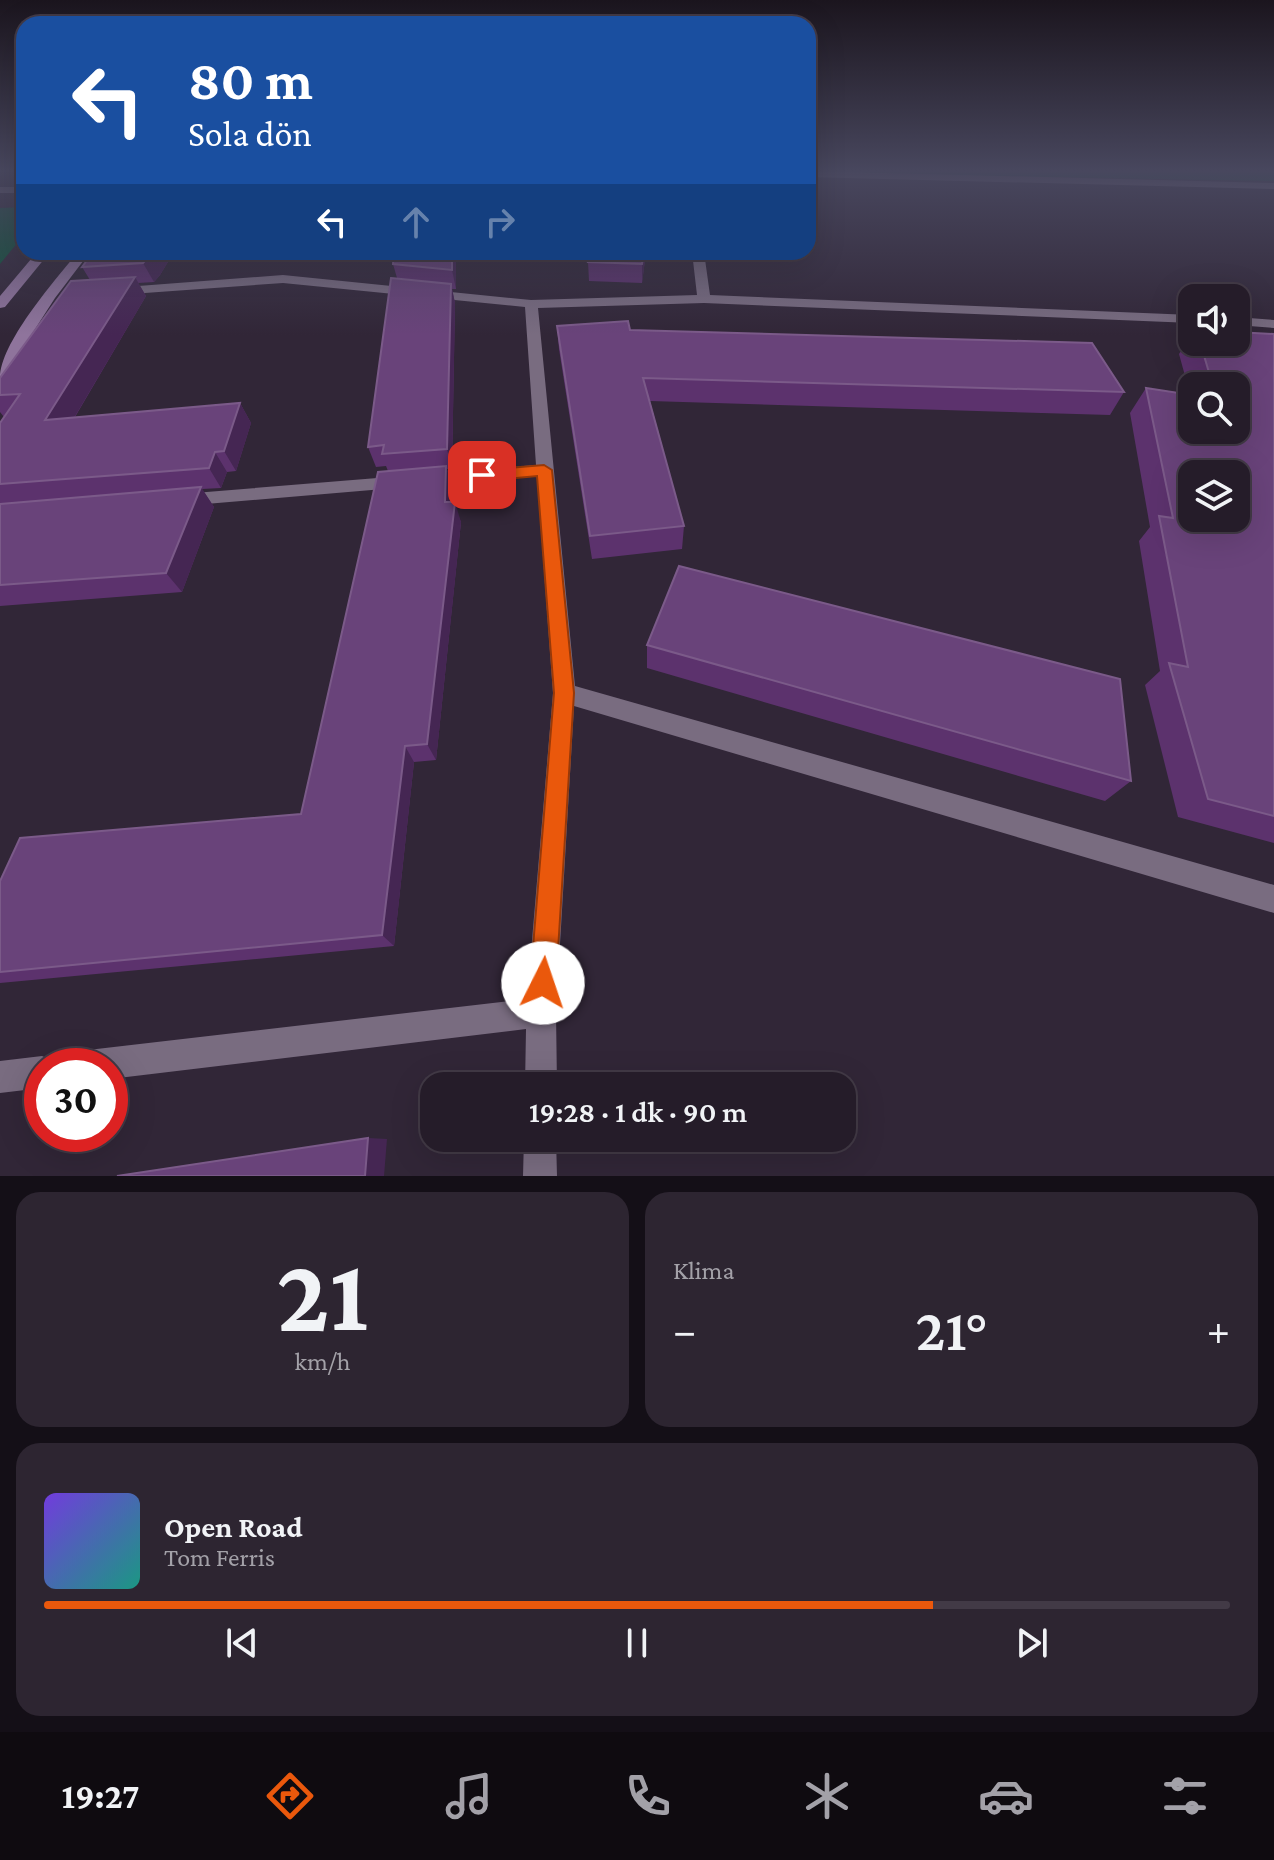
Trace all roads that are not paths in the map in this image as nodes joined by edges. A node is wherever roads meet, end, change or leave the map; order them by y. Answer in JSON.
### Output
{"nodes":[{"id":1,"x":37,"y":260,"type":"edge"},
{"id":2,"x":78,"y":260,"type":"edge"},
{"id":3,"x":699,"y":260,"type":"edge"},
{"id":4,"x":96,"y":293,"type":"edge"},
{"id":5,"x":64,"y":295,"type":"edge"},
{"id":6,"x":49,"y":296,"type":"junction"},
{"id":7,"x":704,"y":299,"type":"junction"},
{"id":8,"x":0,"y":304,"type":"edge"},
{"id":9,"x":531,"y":304,"type":"junction"},
{"id":10,"x":1178,"y":318,"type":"edge"},
{"id":11,"x":1250,"y":322,"type":"edge"},
{"id":12,"x":1274,"y":324,"type":"edge"},
{"id":13,"x":0,"y":373,"type":"edge"},
{"id":14,"x":544,"y":470,"type":"junction"},
{"id":15,"x":168,"y":501,"type":"edge"},
{"id":16,"x":564,"y":693,"type":"junction"},
{"id":17,"x":1274,"y":899,"type":"edge"},
{"id":18,"x":541,"y":1012,"type":"junction"},
{"id":19,"x":128,"y":1061,"type":"edge"},
{"id":20,"x":541,"y":1072,"type":"edge"},
{"id":21,"x":24,"y":1074,"type":"edge"},
{"id":22,"x":0,"y":1077,"type":"edge"},
{"id":23,"x":540,"y":1152,"type":"edge"},
{"id":24,"x":540,"y":1176,"type":"edge"}],
"edges":[{"from":1,"to":8,"type":"main road"},
{"from":2,"to":6,"type":"main road"},
{"from":3,"to":7,"type":"street"},
{"from":4,"to":9,"type":"street"},
{"from":5,"to":6,"type":"street"},
{"from":6,"to":13,"type":"main road"},
{"from":7,"to":9,"type":"street"},
{"from":7,"to":10,"type":"street"},
{"from":9,"to":14,"type":"street"},
{"from":11,"to":12,"type":"street"},
{"from":14,"to":15,"type":"street"},
{"from":14,"to":16,"type":"street"},
{"from":16,"to":17,"type":"street"},
{"from":16,"to":18,"type":"street"},
{"from":18,"to":19,"type":"street"},
{"from":18,"to":20,"type":"street"},
{"from":21,"to":22,"type":"street"},
{"from":23,"to":24,"type":"street"}]}
